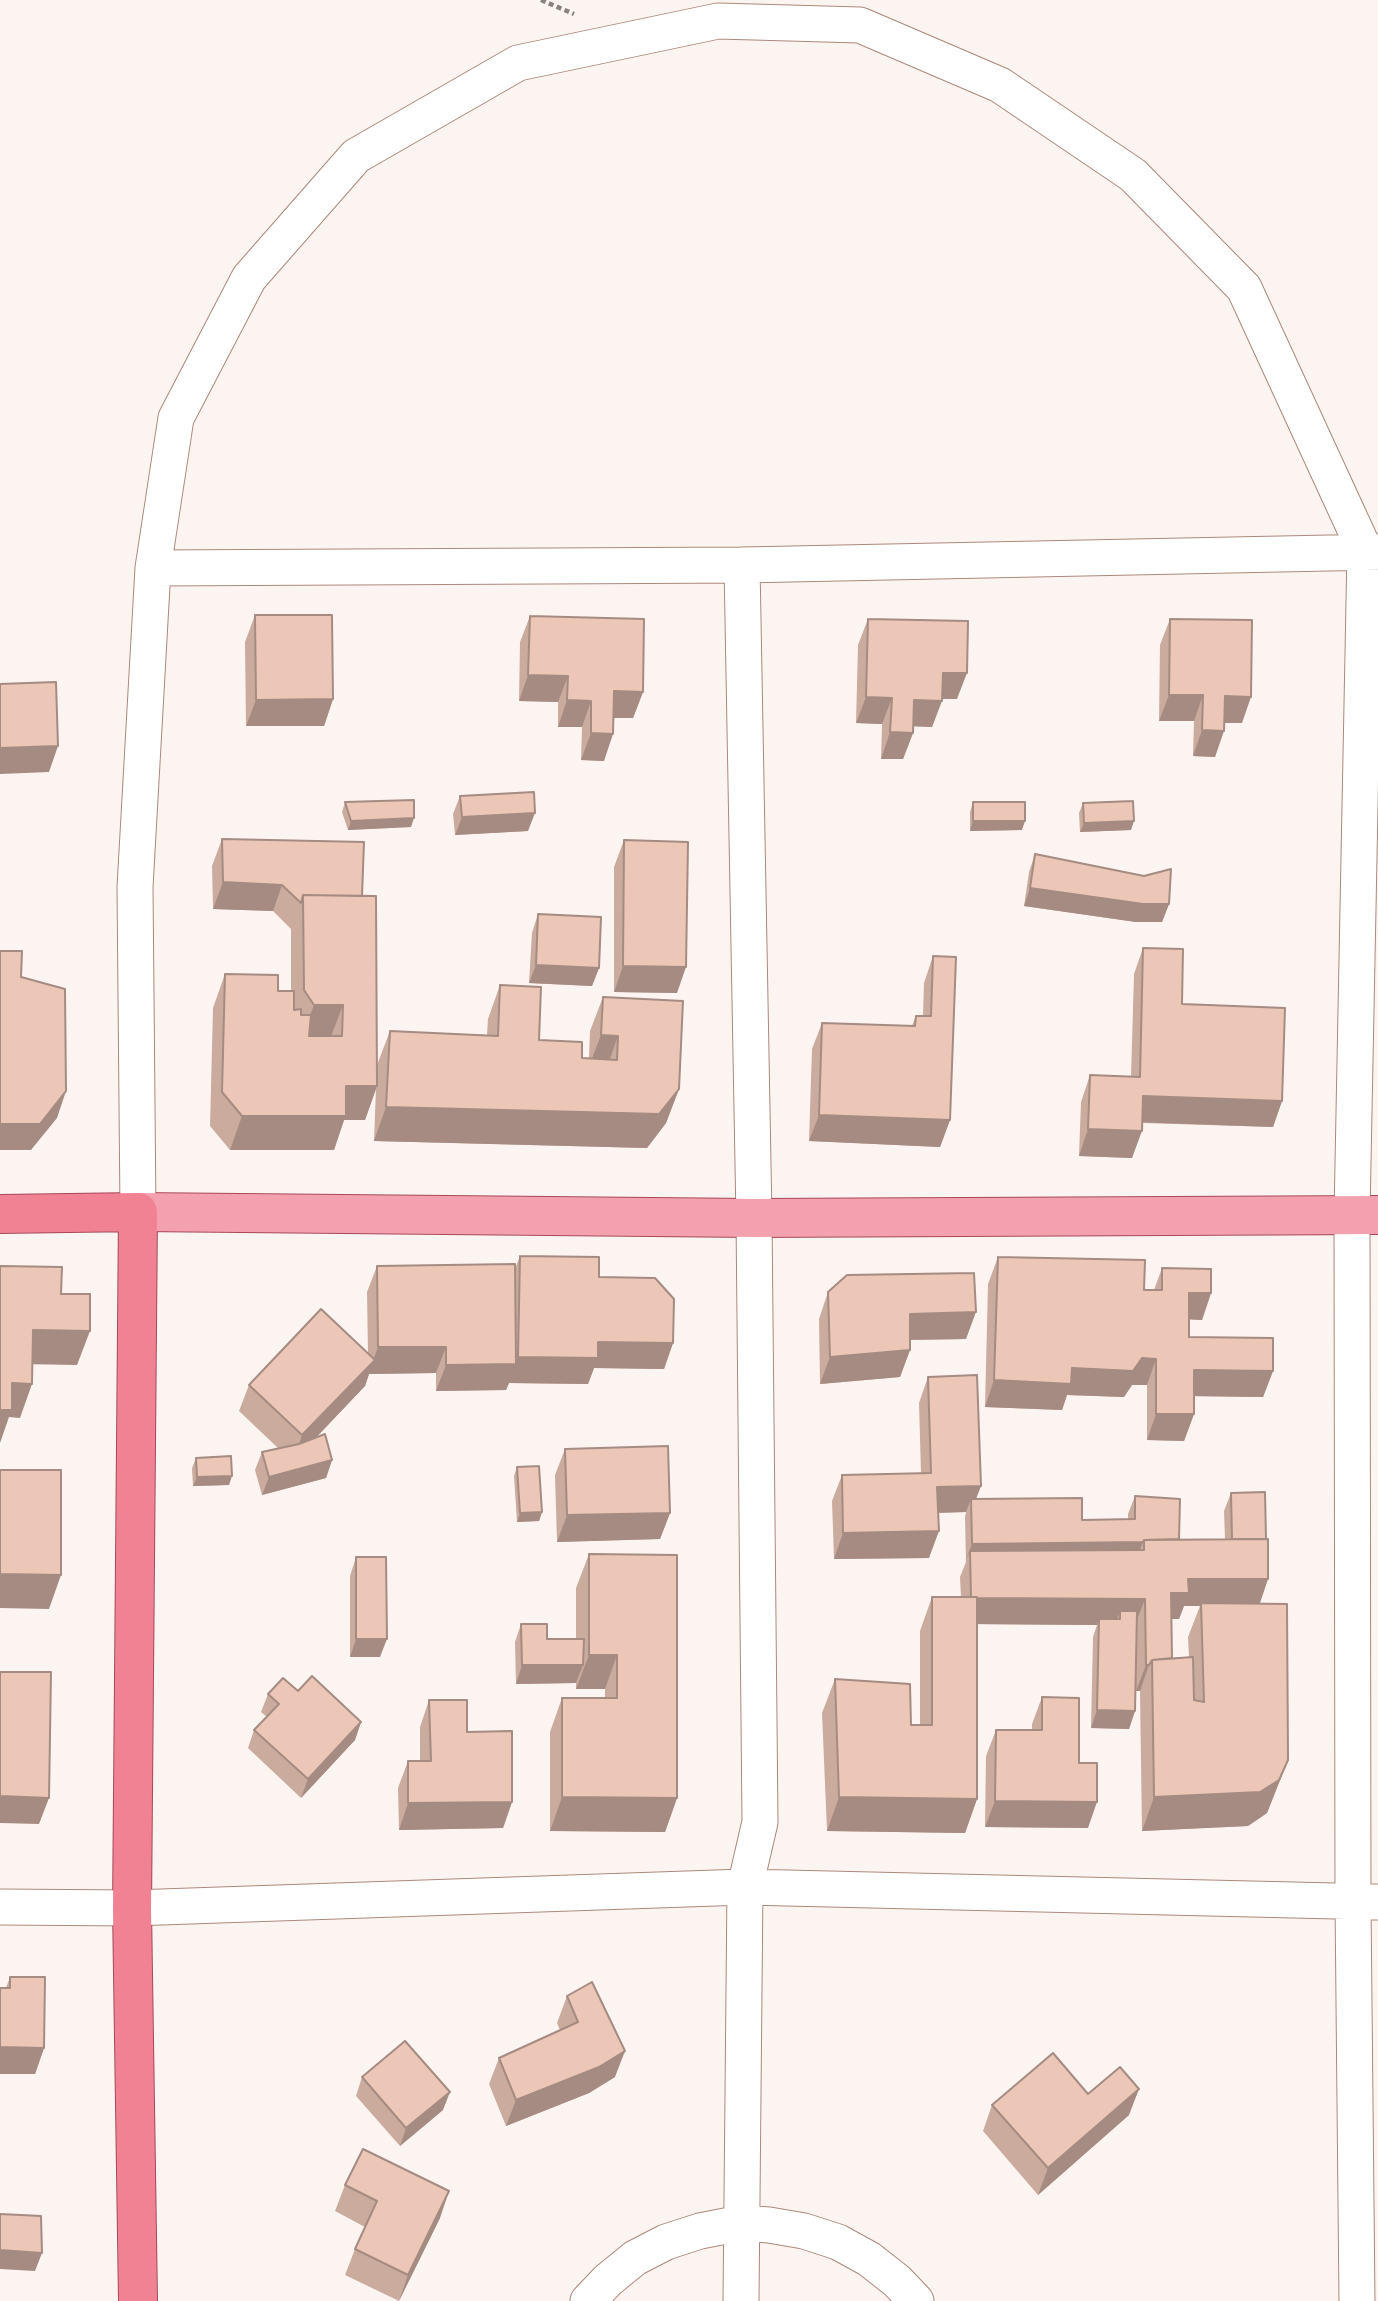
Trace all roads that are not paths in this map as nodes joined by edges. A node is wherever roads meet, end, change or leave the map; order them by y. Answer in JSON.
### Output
{"nodes":[{"id":1,"x":1372,"y":552,"type":"edge"},
{"id":2,"x":742,"y":565,"type":"junction"},
{"id":3,"x":153,"y":568,"type":"junction"},
{"id":4,"x":138,"y":1212,"type":"junction"},
{"id":5,"x":0,"y":1214,"type":"edge"},
{"id":6,"x":1365,"y":1215,"type":"edge"},
{"id":7,"x":754,"y":1218,"type":"junction"},
{"id":8,"x":746,"y":1887,"type":"junction"},
{"id":9,"x":1365,"y":1902,"type":"edge"},
{"id":10,"x":0,"y":1907,"type":"edge"},
{"id":11,"x":132,"y":1908,"type":"junction"},
{"id":12,"x":741,"y":2223,"type":"junction"},
{"id":13,"x":138,"y":2301,"type":"edge"},
{"id":14,"x":588,"y":2301,"type":"edge"},
{"id":15,"x":741,"y":2301,"type":"edge"},
{"id":16,"x":916,"y":2301,"type":"edge"},
{"id":17,"x":1357,"y":2301,"type":"edge"}],
"edges":[{"from":1,"to":2,"type":"street"},
{"from":1,"to":3,"type":"street"},
{"from":1,"to":6,"type":"street"},
{"from":2,"to":3,"type":"street"},
{"from":2,"to":7,"type":"street"},
{"from":3,"to":4,"type":"street"},
{"from":4,"to":5,"type":"highway"},
{"from":4,"to":7,"type":"main road"},
{"from":4,"to":11,"type":"highway"},
{"from":6,"to":7,"type":"main road"},
{"from":6,"to":9,"type":"street"},
{"from":7,"to":8,"type":"street"},
{"from":8,"to":9,"type":"street"},
{"from":8,"to":11,"type":"street"},
{"from":8,"to":12,"type":"street"},
{"from":9,"to":17,"type":"street"},
{"from":10,"to":11,"type":"street"},
{"from":11,"to":13,"type":"highway"},
{"from":12,"to":14,"type":"street"},
{"from":12,"to":15,"type":"street"},
{"from":12,"to":16,"type":"street"}]}
